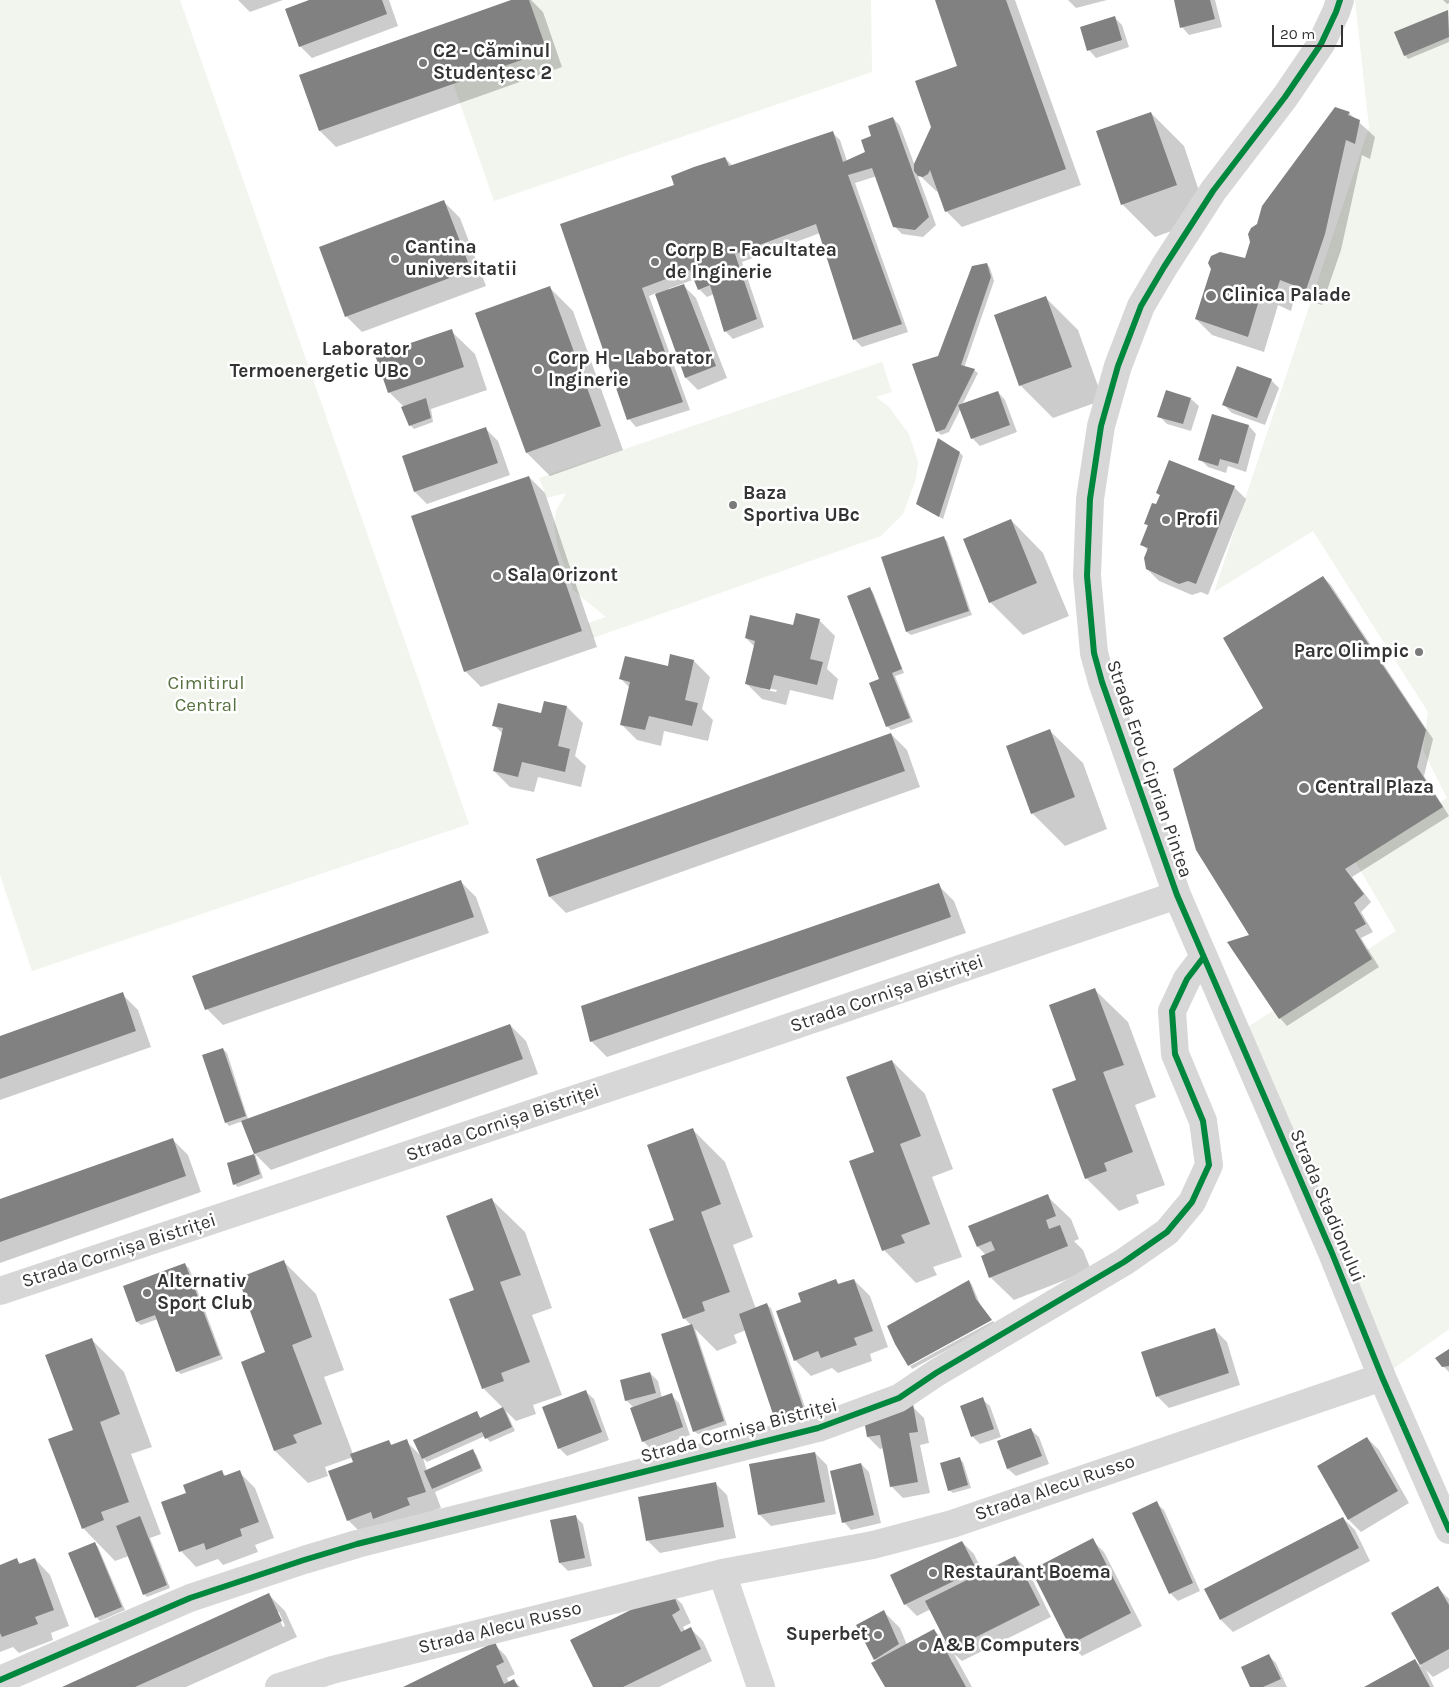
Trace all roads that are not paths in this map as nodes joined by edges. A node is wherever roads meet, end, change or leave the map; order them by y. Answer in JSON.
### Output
{"nodes":[{"id":1,"x":1340,"y":0,"type":"edge"},
{"id":2,"x":1177,"y":895,"type":"junction"},
{"id":3,"x":1203,"y":958,"type":"junction"},
{"id":4,"x":0,"y":1291,"type":"edge"},
{"id":5,"x":1382,"y":1377,"type":"junction"},
{"id":6,"x":1449,"y":1530,"type":"edge"},
{"id":7,"x":722,"y":1573,"type":"junction"},
{"id":8,"x":0,"y":1680,"type":"edge"},
{"id":9,"x":279,"y":1687,"type":"edge"},
{"id":10,"x":761,"y":1687,"type":"edge"}],
"edges":[{"from":1,"to":2,"type":"street","name":"Strada Erou Ciprian Pintea"},
{"from":2,"to":3,"type":"street","name":"Strada Stadionului"},
{"from":2,"to":4,"type":"street","name":"Strada Cornișa Bistriței"},
{"from":3,"to":5,"type":"street","name":"Strada Stadionului"},
{"from":3,"to":8,"type":"street","name":"Strada Cornișa Bistriței"},
{"from":5,"to":6,"type":"street","name":"Strada Stadionului"},
{"from":5,"to":7,"type":"street","name":"Strada Alecu Russo"},
{"from":7,"to":9,"type":"street","name":"Strada Alecu Russo"},
{"from":7,"to":10,"type":"street"}]}
